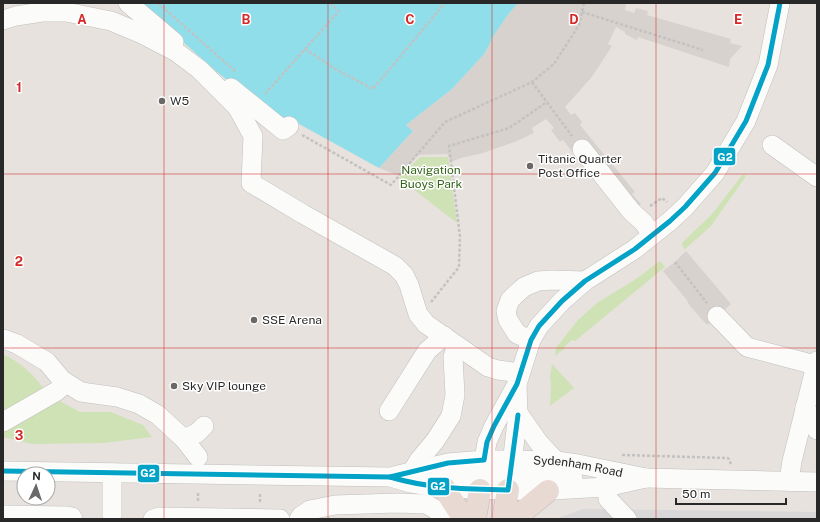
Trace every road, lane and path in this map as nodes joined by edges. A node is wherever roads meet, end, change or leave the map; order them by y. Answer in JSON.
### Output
{"nodes":[{"id":1,"x":128,"y":3,"type":"edge"},
{"id":2,"x":158,"y":3,"type":"edge"},
{"id":3,"x":330,"y":3,"type":"edge"},
{"id":4,"x":445,"y":3,"type":"edge"},
{"id":5,"x":584,"y":3,"type":"edge"},
{"id":6,"x":780,"y":3,"type":"edge"},
{"id":7,"x":582,"y":12,"type":"junction"},
{"id":8,"x":3,"y":20,"type":"edge"},
{"id":9,"x":305,"y":49,"type":"junction"},
{"id":10,"x":703,"y":50,"type":"dead end"},
{"id":11,"x":240,"y":76,"type":"dead end"},
{"id":12,"x":532,"y":82,"type":"junction"},
{"id":13,"x":264,"y":96,"type":"dead end"},
{"id":14,"x":547,"y":102,"type":"junction"},
{"id":15,"x":289,"y":126,"type":"joint"},
{"id":16,"x":772,"y":145,"type":"dead end"},
{"id":17,"x":582,"y":149,"type":"joint"},
{"id":18,"x":817,"y":177,"type":"edge"},
{"id":19,"x":652,"y":236,"type":"junction"},
{"id":20,"x":675,"y":262,"type":"dead end"},
{"id":21,"x":585,"y":281,"type":"junction"},
{"id":22,"x":717,"y":316,"type":"joint"},
{"id":23,"x":420,"y":317,"type":"junction"},
{"id":24,"x":3,"y":339,"type":"edge"},
{"id":25,"x":531,"y":340,"type":"junction"},
{"id":26,"x":451,"y":341,"type":"junction"},
{"id":27,"x":816,"y":363,"type":"edge"},
{"id":28,"x":518,"y":378,"type":"junction"},
{"id":29,"x":66,"y":383,"type":"junction"},
{"id":30,"x":805,"y":407,"type":"junction"},
{"id":31,"x":389,"y":411,"type":"dead end"},
{"id":32,"x":518,"y":413,"type":"junction"},
{"id":33,"x":3,"y":422,"type":"edge"},
{"id":34,"x":204,"y":426,"type":"dead end"},
{"id":35,"x":817,"y":430,"type":"edge"},
{"id":36,"x":184,"y":438,"type":"junction"},
{"id":37,"x":618,"y":455,"type":"dead end"},
{"id":38,"x":198,"y":457,"type":"dead end"},
{"id":39,"x":728,"y":458,"type":"dead end"},
{"id":40,"x":556,"y":461,"type":"junction"},
{"id":41,"x":3,"y":471,"type":"edge"},
{"id":42,"x":112,"y":473,"type":"junction"},
{"id":43,"x":415,"y":475,"type":"junction"},
{"id":44,"x":482,"y":475,"type":"junction"},
{"id":45,"x":510,"y":475,"type":"junction"},
{"id":46,"x":610,"y":480,"type":"junction"},
{"id":47,"x":789,"y":481,"type":"junction"},
{"id":48,"x":817,"y":482,"type":"edge"},
{"id":49,"x":444,"y":488,"type":"junction"},
{"id":50,"x":548,"y":491,"type":"junction"},
{"id":51,"x":3,"y":515,"type":"edge"},
{"id":52,"x":73,"y":519,"type":"edge"},
{"id":53,"x":112,"y":519,"type":"edge"},
{"id":54,"x":153,"y":519,"type":"edge"},
{"id":55,"x":280,"y":519,"type":"edge"},
{"id":56,"x":299,"y":519,"type":"edge"},
{"id":57,"x":446,"y":519,"type":"edge"},
{"id":58,"x":464,"y":519,"type":"edge"},
{"id":59,"x":475,"y":519,"type":"edge"},
{"id":60,"x":503,"y":519,"type":"edge"},
{"id":61,"x":514,"y":519,"type":"edge"},
{"id":62,"x":627,"y":519,"type":"edge"}],
"edges":[{"from":1,"to":15,"type":"street"},
{"from":2,"to":11,"type":"path"},
{"from":3,"to":9,"type":"path"},
{"from":4,"to":9,"type":"path"},
{"from":5,"to":7,"type":"path"},
{"from":6,"to":19,"type":"street"},
{"from":7,"to":10,"type":"path"},
{"from":7,"to":12,"type":"path"},
{"from":8,"to":23,"type":"street"},
{"from":9,"to":13,"type":"path"},
{"from":12,"to":14,"type":"path"},
{"from":12,"to":15,"type":"path"},
{"from":14,"to":17,"type":"path"},
{"from":14,"to":23,"type":"path"},
{"from":16,"to":18,"type":"street"},
{"from":17,"to":19,"type":"street"},
{"from":19,"to":21,"type":"street"},
{"from":20,"to":22,"type":"path"},
{"from":21,"to":25,"type":"street"},
{"from":21,"to":25,"type":"street"},
{"from":22,"to":27,"type":"street"},
{"from":23,"to":26,"type":"street"},
{"from":24,"to":29,"type":"street"},
{"from":25,"to":28,"type":"street"},
{"from":26,"to":28,"type":"street"},
{"from":26,"to":31,"type":"street"},
{"from":26,"to":43,"type":"street"},
{"from":27,"to":30,"type":"street"},
{"from":28,"to":32,"type":"street"},
{"from":28,"to":44,"type":"street"},
{"from":29,"to":33,"type":"street"},
{"from":29,"to":36,"type":"street"},
{"from":30,"to":35,"type":"street"},
{"from":30,"to":47,"type":"street"},
{"from":32,"to":40,"type":"street"},
{"from":32,"to":45,"type":"street"},
{"from":34,"to":36,"type":"street"},
{"from":36,"to":38,"type":"street"},
{"from":37,"to":39,"type":"path"},
{"from":40,"to":45,"type":"street","name":"Sydenham Road"},
{"from":40,"to":46,"type":"street","name":"Sydenham Road"},
{"from":41,"to":42,"type":"street","name":"Sydenham Road"},
{"from":42,"to":43,"type":"street","name":"Sydenham Road"},
{"from":42,"to":53,"type":"street"},
{"from":43,"to":44,"type":"street"},
{"from":43,"to":49,"type":"street","name":"Sydenham Road"},
{"from":44,"to":45,"type":"street","name":"Sydenham Road"},
{"from":44,"to":45,"type":"street","name":"Sydenham Road"},
{"from":44,"to":49,"type":"street","name":"Sydenham Road"},
{"from":44,"to":59,"type":"highway"},
{"from":45,"to":46,"type":"street"},
{"from":45,"to":50,"type":"street","name":"Sydenham Road"},
{"from":45,"to":60,"type":"highway"},
{"from":46,"to":47,"type":"street","name":"Sydenham Road"},
{"from":46,"to":50,"type":"street","name":"Sydenham Road"},
{"from":46,"to":62,"type":"street"},
{"from":47,"to":48,"type":"street","name":"Sydenham Road"},
{"from":49,"to":58,"type":"highway"},
{"from":50,"to":61,"type":"highway"},
{"from":51,"to":52,"type":"street"},
{"from":54,"to":55,"type":"street"},
{"from":56,"to":57,"type":"street"}]}
